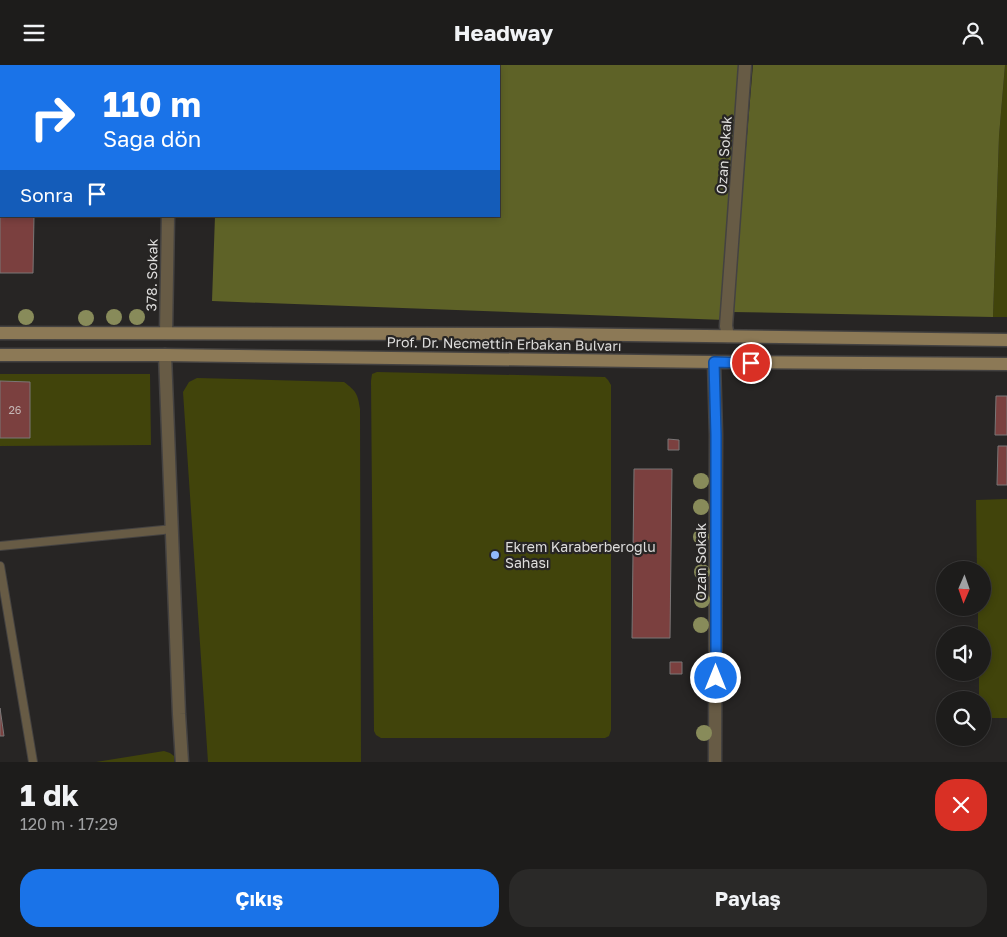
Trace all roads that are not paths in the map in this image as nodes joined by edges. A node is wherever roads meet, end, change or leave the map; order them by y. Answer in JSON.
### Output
{"nodes":[{"id":1,"x":162,"y":65,"type":"edge"},
{"id":2,"x":171,"y":65,"type":"edge"},
{"id":3,"x":745,"y":65,"type":"edge"},
{"id":4,"x":168,"y":217,"type":"edge"},
{"id":5,"x":0,"y":333,"type":"edge"},
{"id":6,"x":166,"y":333,"type":"junction"},
{"id":7,"x":728,"y":336,"type":"junction"},
{"id":8,"x":1007,"y":340,"type":"edge"},
{"id":9,"x":0,"y":355,"type":"edge"},
{"id":10,"x":165,"y":355,"type":"junction"},
{"id":11,"x":714,"y":362,"type":"junction"},
{"id":12,"x":1007,"y":364,"type":"edge"},
{"id":13,"x":172,"y":529,"type":"junction"},
{"id":14,"x":0,"y":546,"type":"edge"},
{"id":15,"x":0,"y":566,"type":"edge"},
{"id":16,"x":33,"y":762,"type":"edge"},
{"id":17,"x":182,"y":762,"type":"edge"},
{"id":18,"x":715,"y":762,"type":"edge"}],
"edges":[{"from":1,"to":2,"type":"street"},
{"from":3,"to":7,"type":"street","name":"Ozan Sokak"},
{"from":4,"to":6,"type":"street","name":"378. Sokak"},
{"from":5,"to":6,"type":"main road","name":"Prof. Dr. Necmettin Erbakan Bulvarı"},
{"from":6,"to":7,"type":"main road","name":"Prof. Dr. Necmettin Erbakan Bulvarı"},
{"from":7,"to":8,"type":"main road","name":"Prof. Dr. Necmettin Erbakan Bulvarı"},
{"from":9,"to":10,"type":"main road","name":"Prof. Dr. Necmettin Erbakan Bulvarı"},
{"from":10,"to":11,"type":"main road","name":"Prof. Dr. Necmettin Erbakan Bulvarı"},
{"from":10,"to":13,"type":"street"},
{"from":11,"to":12,"type":"main road","name":"Prof. Dr. Necmettin Erbakan Bulvarı"},
{"from":11,"to":18,"type":"street","name":"Ozan Sokak"},
{"from":13,"to":14,"type":"lane"},
{"from":13,"to":17,"type":"street"},
{"from":15,"to":16,"type":"lane"}]}
